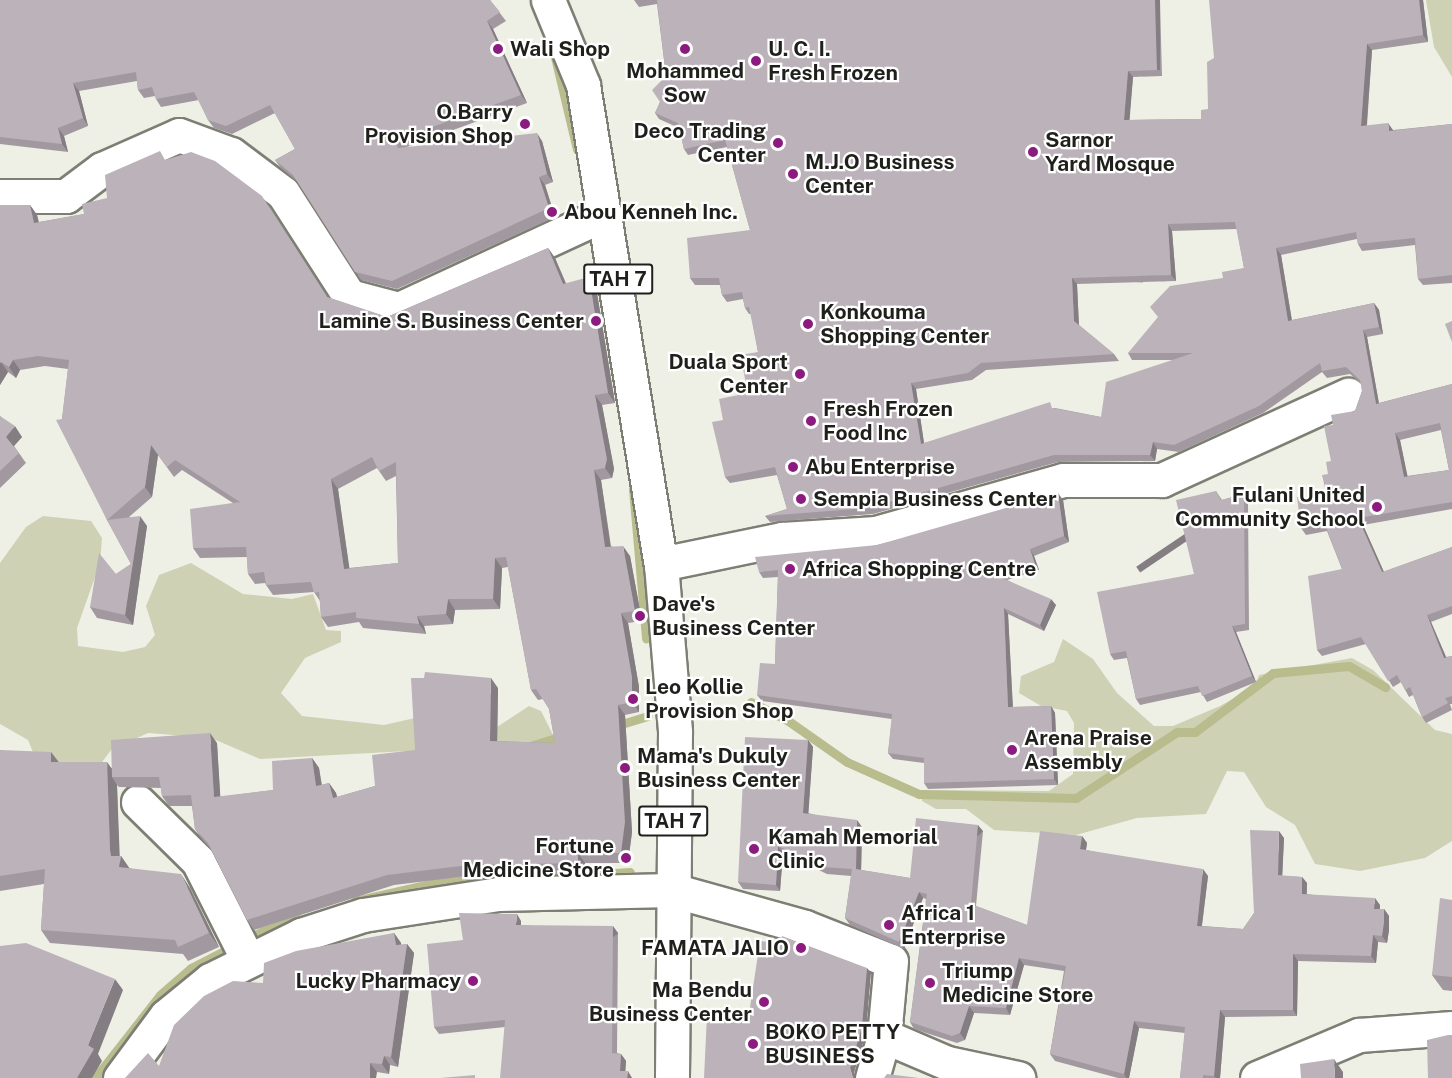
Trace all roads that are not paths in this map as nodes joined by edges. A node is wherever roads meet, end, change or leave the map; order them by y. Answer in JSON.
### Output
{"nodes":[{"id":1,"x":548,"y":0,"type":"edge"},
{"id":2,"x":0,"y":196,"type":"edge"},
{"id":3,"x":605,"y":214,"type":"junction"},
{"id":4,"x":1348,"y":394,"type":"dead end"},
{"id":5,"x":661,"y":564,"type":"junction"},
{"id":6,"x":138,"y":801,"type":"dead end"},
{"id":7,"x":672,"y":890,"type":"junction"},
{"id":8,"x":246,"y":958,"type":"junction"},
{"id":9,"x":1452,"y":1028,"type":"edge"},
{"id":10,"x":884,"y":1036,"type":"junction"},
{"id":11,"x":120,"y":1078,"type":"edge"},
{"id":12,"x":672,"y":1078,"type":"edge"},
{"id":13,"x":872,"y":1078,"type":"edge"},
{"id":14,"x":1018,"y":1078,"type":"edge"},
{"id":15,"x":1257,"y":1078,"type":"edge"}],
"edges":[{"from":1,"to":3,"type":"main road","number":"TAH 7"},
{"from":2,"to":3,"type":"main road"},
{"from":3,"to":5,"type":"main road","number":"TAH 7"},
{"from":4,"to":5,"type":"main road"},
{"from":5,"to":7,"type":"main road","number":"TAH 7"},
{"from":6,"to":8,"type":"main road"},
{"from":7,"to":8,"type":"main road"},
{"from":7,"to":10,"type":"main road"},
{"from":7,"to":12,"type":"main road","number":"TAH 7"},
{"from":8,"to":11,"type":"main road"},
{"from":9,"to":15,"type":"main road"},
{"from":10,"to":13,"type":"main road"},
{"from":10,"to":14,"type":"main road"}]}
